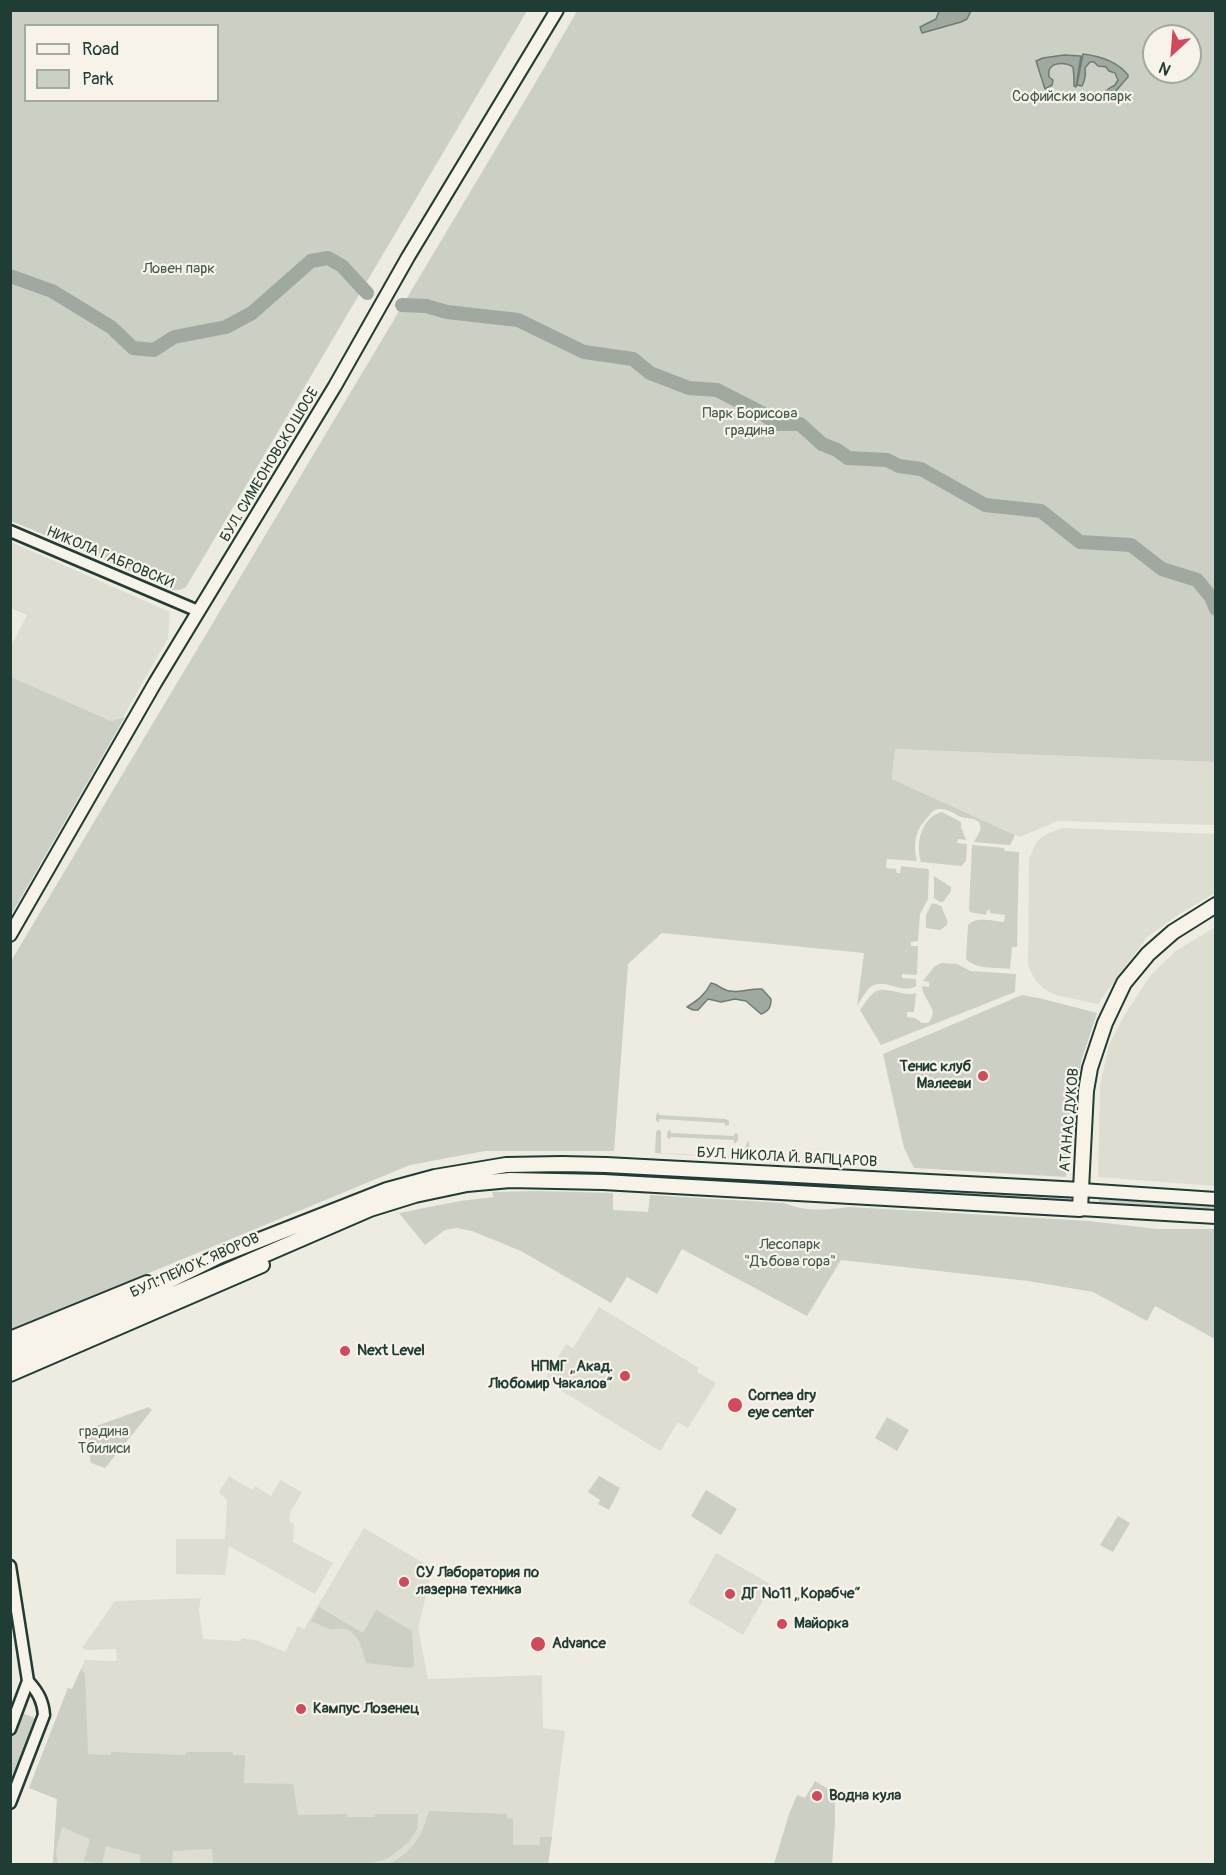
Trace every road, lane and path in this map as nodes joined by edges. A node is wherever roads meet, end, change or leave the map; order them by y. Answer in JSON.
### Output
{"nodes":[{"id":1,"x":557,"y":10,"type":"edge"},
{"id":2,"x":10,"y":531,"type":"edge"},
{"id":3,"x":198,"y":612,"type":"junction"},
{"id":4,"x":1215,"y":904,"type":"edge"},
{"id":5,"x":1215,"y":913,"type":"edge"},
{"id":6,"x":10,"y":935,"type":"edge"},
{"id":7,"x":1116,"y":1003,"type":"junction"},
{"id":8,"x":1081,"y":1190,"type":"junction"},
{"id":9,"x":1215,"y":1199,"type":"edge"},
{"id":10,"x":366,"y":1204,"type":"junction"},
{"id":11,"x":1080,"y":1209,"type":"junction"},
{"id":12,"x":1215,"y":1217,"type":"edge"},
{"id":13,"x":219,"y":1256,"type":"junction"},
{"id":14,"x":10,"y":1339,"type":"edge"},
{"id":15,"x":30,"y":1347,"type":"junction"},
{"id":16,"x":10,"y":1350,"type":"edge"},
{"id":17,"x":10,"y":1361,"type":"edge"},
{"id":18,"x":10,"y":1374,"type":"edge"},
{"id":19,"x":10,"y":1566,"type":"edge"},
{"id":20,"x":28,"y":1681,"type":"junction"},
{"id":21,"x":10,"y":1730,"type":"edge"},
{"id":22,"x":10,"y":1803,"type":"edge"}],
"edges":[{"from":1,"to":3,"type":"main road","name":"БУЛ. СИМЕОНОВСКО ШОСЕ"},
{"from":2,"to":3,"type":"street","name":"НИКОЛА ГАБРОВСКИ"},
{"from":3,"to":6,"type":"main road","name":"БУЛ. СИМЕОНОВСКО ШОСЕ"},
{"from":4,"to":7,"type":"main road","name":"АТАНАС ДУКОВ"},
{"from":5,"to":7,"type":"main road","name":"АТАНАС ДУКОВ"},
{"from":7,"to":8,"type":"main road","name":"АТАНАС ДУКОВ"},
{"from":8,"to":9,"type":"main road","name":"БУЛ. НИКОЛА Й. ВАПЦАРОВ"},
{"from":8,"to":10,"type":"main road","name":"БУЛ. НИКОЛА Й. ВАПЦАРОВ"},
{"from":8,"to":11,"type":"main road","name":"АТАНАС ДУКОВ"},
{"from":10,"to":11,"type":"main road","name":"БУЛ. ПЕЙО К. ЯВОРОВ"},
{"from":10,"to":13,"type":"main road","name":"БУЛ. ПЕЙО К. ЯВОРОВ"},
{"from":10,"to":15,"type":"main road","name":"БУЛ. ПЕЙО К. ЯВОРОВ"},
{"from":10,"to":18,"type":"main road"},
{"from":11,"to":12,"type":"main road"},
{"from":13,"to":14,"type":"main road"},
{"from":13,"to":15,"type":"main road","name":"БУЛ. ПЕЙО К. ЯВОРОВ"},
{"from":15,"to":16,"type":"main road","name":"БУЛ. ПЕЙО К. ЯВОРОВ"},
{"from":15,"to":17,"type":"main road","name":"БУЛ. ПЕЙО К. ЯВОРОВ"},
{"from":19,"to":20,"type":"street"},
{"from":20,"to":21,"type":"street"},
{"from":20,"to":22,"type":"street"}]}
